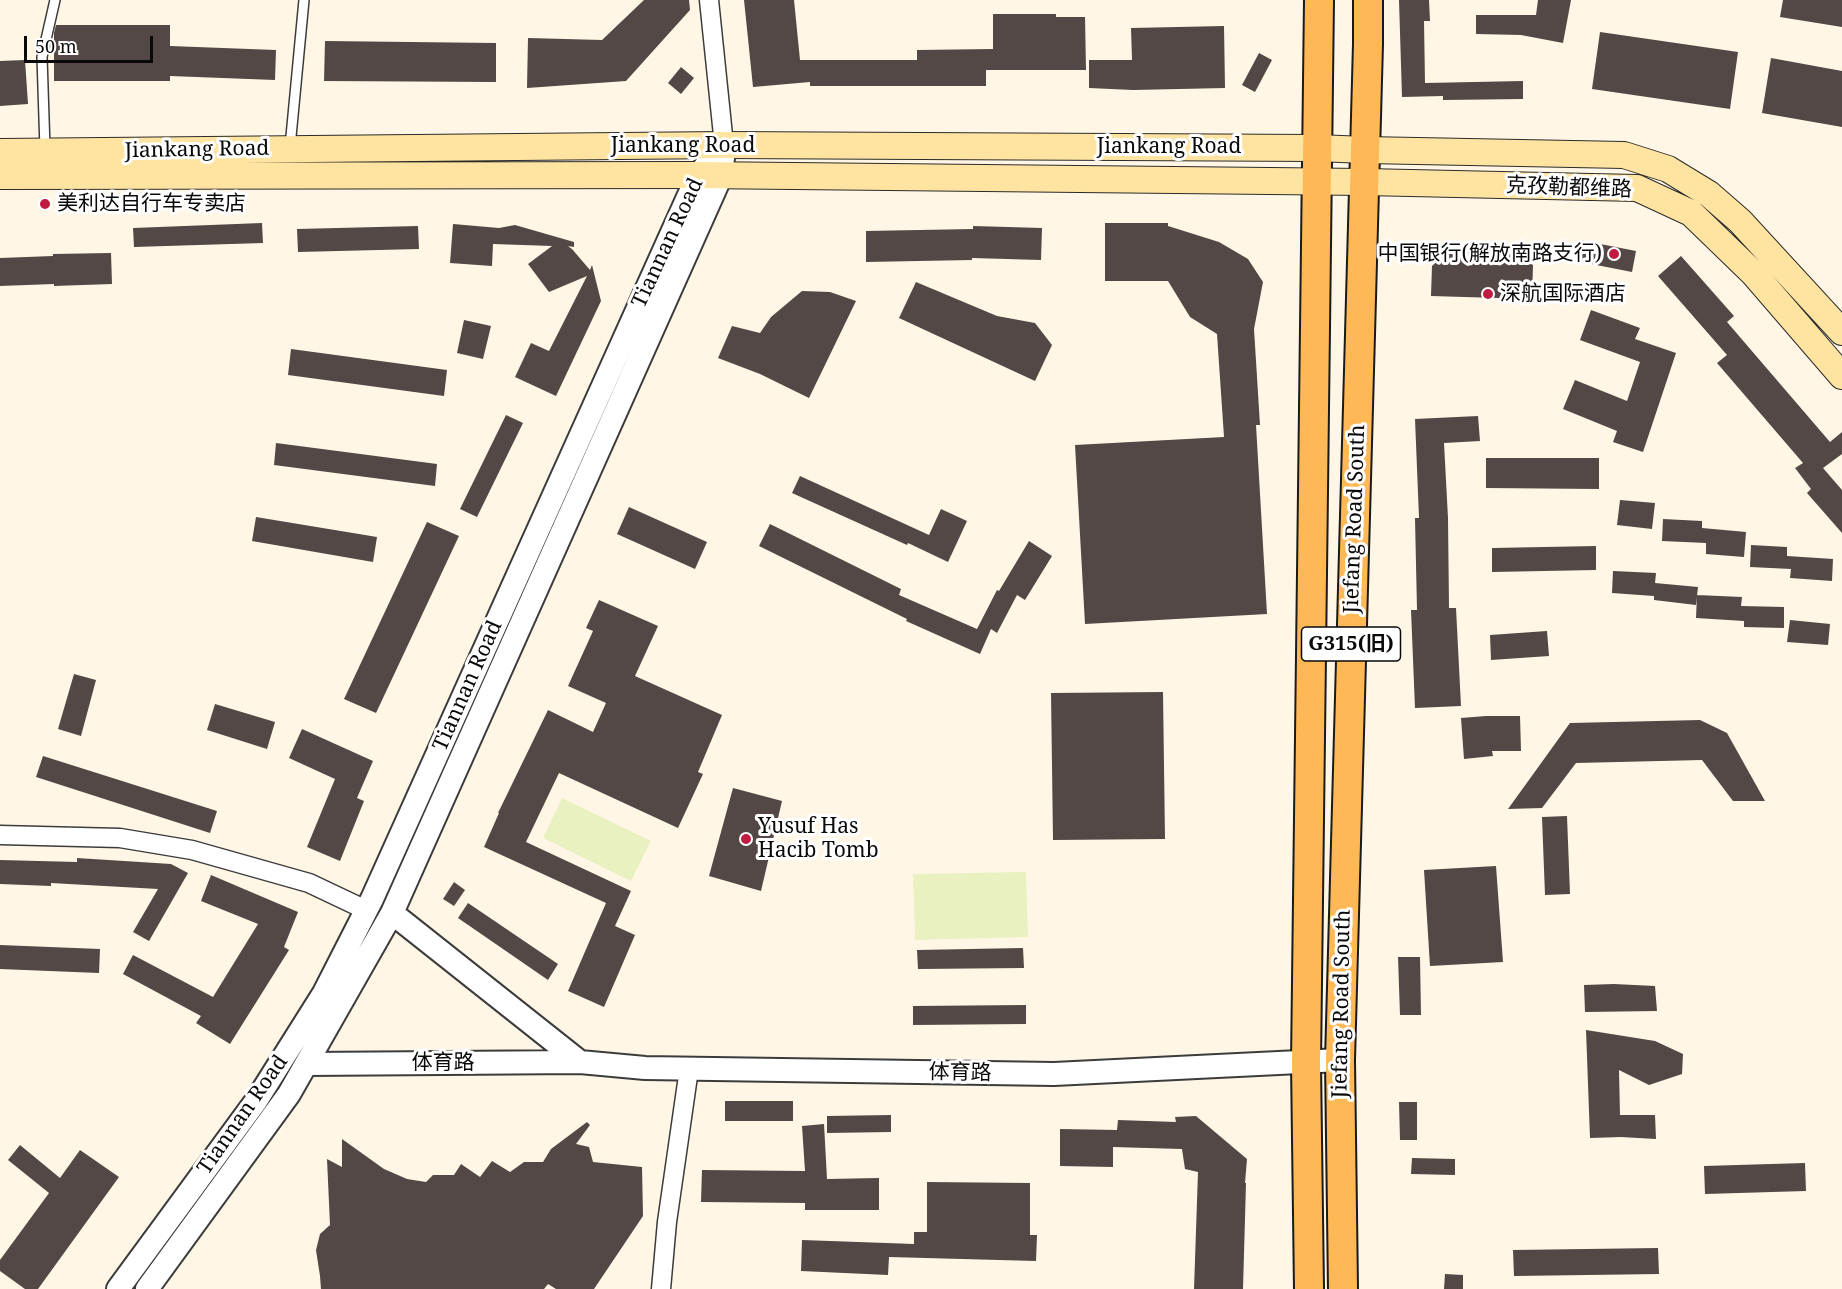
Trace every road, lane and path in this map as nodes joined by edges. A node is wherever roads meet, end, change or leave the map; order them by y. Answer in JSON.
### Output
{"nodes":[{"id":1,"x":55,"y":0,"type":"edge"},
{"id":2,"x":304,"y":0,"type":"edge"},
{"id":3,"x":709,"y":0,"type":"edge"},
{"id":4,"x":1319,"y":0,"type":"edge"},
{"id":5,"x":1368,"y":0,"type":"edge"},
{"id":6,"x":724,"y":145,"type":"junction"},
{"id":7,"x":1317,"y":148,"type":"junction"},
{"id":8,"x":290,"y":149,"type":"junction"},
{"id":9,"x":1365,"y":150,"type":"junction"},
{"id":10,"x":0,"y":152,"type":"edge"},
{"id":11,"x":45,"y":152,"type":"junction"},
{"id":12,"x":0,"y":176,"type":"edge"},
{"id":13,"x":710,"y":176,"type":"junction"},
{"id":14,"x":1317,"y":183,"type":"junction"},
{"id":15,"x":1365,"y":183,"type":"junction"},
{"id":16,"x":1842,"y":332,"type":"edge"},
{"id":17,"x":1842,"y":376,"type":"edge"},
{"id":18,"x":0,"y":835,"type":"edge"},
{"id":19,"x":366,"y":910,"type":"junction"},
{"id":20,"x":392,"y":913,"type":"junction"},
{"id":21,"x":1340,"y":1060,"type":"junction"},
{"id":22,"x":580,"y":1062,"type":"junction"},
{"id":23,"x":1306,"y":1063,"type":"junction"},
{"id":24,"x":306,"y":1064,"type":"junction"},
{"id":25,"x":689,"y":1069,"type":"junction"},
{"id":26,"x":118,"y":1289,"type":"edge"},
{"id":27,"x":147,"y":1289,"type":"edge"},
{"id":28,"x":661,"y":1289,"type":"edge"},
{"id":29,"x":1309,"y":1289,"type":"edge"},
{"id":30,"x":1343,"y":1289,"type":"edge"}],
"edges":[{"from":1,"to":11,"type":"lane"},
{"from":2,"to":8,"type":"lane"},
{"from":3,"to":6,"type":"street"},
{"from":4,"to":7,"type":"main road","name":"Jiefang Road South","number":"G315(旧)"},
{"from":5,"to":9,"type":"main road","name":"Jiefang Road South","number":"G315(旧)"},
{"from":6,"to":7,"type":"main road","name":"Jiankang Road"},
{"from":6,"to":8,"type":"main road","name":"Jiankang Road"},
{"from":6,"to":13,"type":"street","name":"Tiannan Road"},
{"from":7,"to":9,"type":"main road","name":"Jiankang Road"},
{"from":7,"to":14,"type":"main road","name":"Jiefang Road South","number":"G315(旧)"},
{"from":8,"to":11,"type":"main road","name":"Jiankang Road"},
{"from":9,"to":15,"type":"main road","name":"Jiefang Road South","number":"G315(旧)"},
{"from":9,"to":16,"type":"main road","name":"克孜勒都维路"},
{"from":10,"to":11,"type":"main road","name":"Jiankang Road"},
{"from":12,"to":13,"type":"main road","name":"Jiankang Road"},
{"from":13,"to":14,"type":"main road","name":"Jiankang Road"},
{"from":13,"to":19,"type":"street","name":"Tiannan Road"},
{"from":13,"to":20,"type":"street","name":"Tiannan Road"},
{"from":14,"to":15,"type":"main road","name":"Jiankang Road"},
{"from":14,"to":23,"type":"main road","name":"Jiefang Road South","number":"G315(旧)"},
{"from":15,"to":17,"type":"main road","name":"克孜勒都维路"},
{"from":15,"to":21,"type":"main road","name":"Jiefang Road South","number":"G315(旧)"},
{"from":18,"to":19,"type":"street"},
{"from":19,"to":26,"type":"street","name":"Tiannan Road"},
{"from":20,"to":22,"type":"street"},
{"from":20,"to":24,"type":"street","name":"Tiannan Road"},
{"from":21,"to":23,"type":"street","name":"体育路"},
{"from":21,"to":30,"type":"main road","name":"Jiefang Road South","number":"G315(旧)"},
{"from":22,"to":24,"type":"street","name":"体育路"},
{"from":22,"to":25,"type":"street","name":"体育路"},
{"from":23,"to":25,"type":"street","name":"体育路"},
{"from":23,"to":29,"type":"main road","name":"Jiefang Road South","number":"G315(旧)"},
{"from":24,"to":27,"type":"street","name":"Tiannan Road"},
{"from":25,"to":28,"type":"street"}]}
